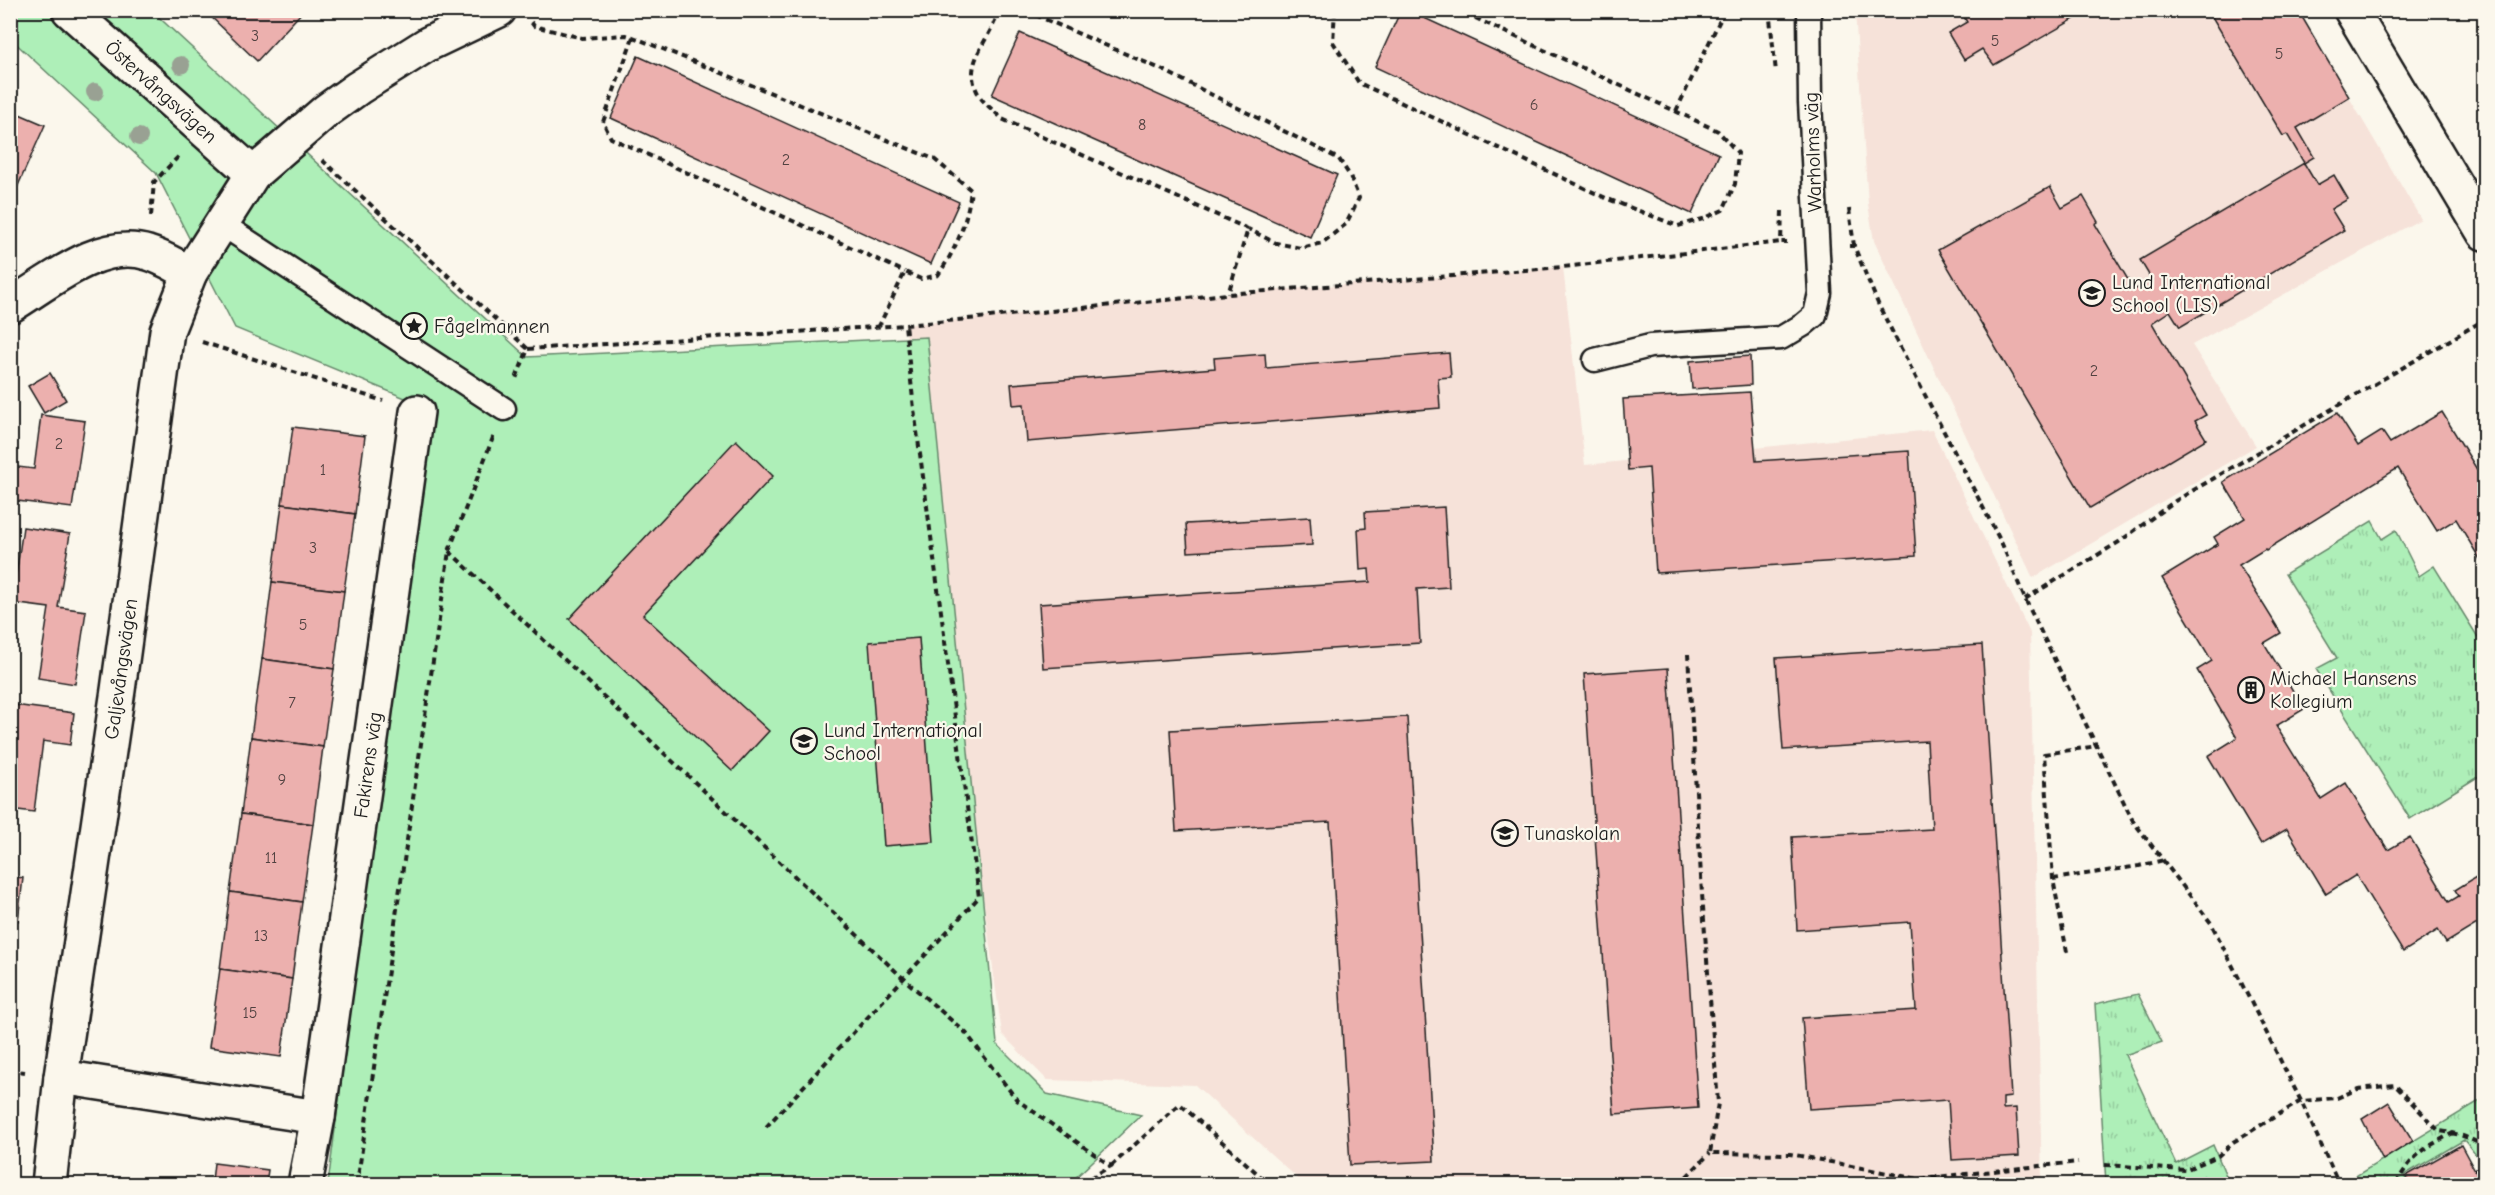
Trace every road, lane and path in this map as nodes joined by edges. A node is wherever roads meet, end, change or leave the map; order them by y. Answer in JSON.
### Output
{"nodes":[{"id":1,"x":69,"y":10,"type":"edge"},
{"id":2,"x":999,"y":10,"type":"edge"},
{"id":3,"x":1335,"y":10,"type":"edge"},
{"id":4,"x":1458,"y":10,"type":"edge"},
{"id":5,"x":1721,"y":10,"type":"edge"},
{"id":6,"x":1769,"y":10,"type":"edge"},
{"id":7,"x":1809,"y":10,"type":"edge"},
{"id":8,"x":2351,"y":10,"type":"edge"},
{"id":9,"x":1026,"y":11,"type":"edge"},
{"id":10,"x":514,"y":14,"type":"edge"},
{"id":11,"x":633,"y":37,"type":"junction"},
{"id":12,"x":1777,"y":81,"type":"dead end"},
{"id":13,"x":1676,"y":111,"type":"junction"},
{"id":14,"x":187,"y":148,"type":"dead end"},
{"id":15,"x":253,"y":174,"type":"junction"},
{"id":16,"x":1783,"y":201,"type":"dead end"},
{"id":17,"x":220,"y":223,"type":"junction"},
{"id":18,"x":1248,"y":229,"type":"junction"},
{"id":19,"x":2484,"y":233,"type":"edge"},
{"id":20,"x":1781,"y":242,"type":"junction"},
{"id":21,"x":1817,"y":242,"type":"junction"},
{"id":22,"x":148,"y":253,"type":"junction"},
{"id":23,"x":905,"y":272,"type":"junction"},
{"id":24,"x":190,"y":273,"type":"junction"},
{"id":25,"x":1228,"y":294,"type":"junction"},
{"id":26,"x":10,"y":306,"type":"edge"},
{"id":27,"x":2484,"y":320,"type":"edge"},
{"id":28,"x":905,"y":325,"type":"junction"},
{"id":29,"x":879,"y":327,"type":"junction"},
{"id":30,"x":167,"y":331,"type":"junction"},
{"id":31,"x":528,"y":349,"type":"dead end"},
{"id":32,"x":1595,"y":360,"type":"dead end"},
{"id":33,"x":504,"y":409,"type":"dead end"},
{"id":34,"x":417,"y":412,"type":"joint"},
{"id":35,"x":448,"y":551,"type":"dead end"},
{"id":36,"x":2025,"y":599,"type":"junction"},
{"id":37,"x":1688,"y":654,"type":"dead end"},
{"id":38,"x":2097,"y":746,"type":"junction"},
{"id":39,"x":2164,"y":860,"type":"junction"},
{"id":40,"x":2053,"y":879,"type":"junction"},
{"id":41,"x":2067,"y":952,"type":"dead end"},
{"id":42,"x":904,"y":979,"type":"junction"},
{"id":43,"x":61,"y":1077,"type":"junction"},
{"id":44,"x":2301,"y":1101,"type":"junction"},
{"id":45,"x":318,"y":1117,"type":"junction"},
{"id":46,"x":766,"y":1127,"type":"dead end"},
{"id":47,"x":2454,"y":1133,"type":"junction"},
{"id":48,"x":2484,"y":1147,"type":"edge"},
{"id":49,"x":1710,"y":1153,"type":"junction"},
{"id":50,"x":2078,"y":1162,"type":"dead end"},
{"id":51,"x":2104,"y":1165,"type":"dead end"},
{"id":52,"x":1110,"y":1166,"type":"junction"},
{"id":53,"x":2475,"y":1171,"type":"dead end"},
{"id":54,"x":2484,"y":1183,"type":"edge"},
{"id":55,"x":49,"y":1185,"type":"edge"},
{"id":56,"x":304,"y":1185,"type":"edge"},
{"id":57,"x":1080,"y":1185,"type":"edge"},
{"id":58,"x":1269,"y":1185,"type":"edge"},
{"id":59,"x":1679,"y":1185,"type":"edge"},
{"id":60,"x":2339,"y":1185,"type":"edge"},
{"id":61,"x":2396,"y":1185,"type":"edge"}],
"edges":[{"from":1,"to":15,"type":"street","name":"Östervångsvägen"},
{"from":2,"to":18,"type":"path"},
{"from":3,"to":13,"type":"path"},
{"from":4,"to":13,"type":"path"},
{"from":5,"to":13,"type":"path"},
{"from":6,"to":12,"type":"path"},
{"from":7,"to":21,"type":"lane","name":"Warholms väg"},
{"from":8,"to":19,"type":"street"},
{"from":9,"to":18,"type":"path"},
{"from":10,"to":11,"type":"path"},
{"from":10,"to":15,"type":"street","name":"Galjevångsvägen"},
{"from":11,"to":23,"type":"path"},
{"from":11,"to":23,"type":"path"},
{"from":14,"to":22,"type":"path"},
{"from":15,"to":17,"type":"street","name":"Galjevångsvägen"},
{"from":16,"to":20,"type":"path"},
{"from":17,"to":24,"type":"street","name":"Galjevångsvägen"},
{"from":17,"to":33,"type":"lane"},
{"from":18,"to":25,"type":"path"},
{"from":20,"to":21,"type":"path"},
{"from":20,"to":25,"type":"path"},
{"from":21,"to":32,"type":"lane","name":"Warholms väg"},
{"from":21,"to":36,"type":"path"},
{"from":22,"to":24,"type":"street"},
{"from":22,"to":26,"type":"street"},
{"from":23,"to":29,"type":"path"},
{"from":24,"to":30,"type":"street","name":"Galjevångsvägen"},
{"from":25,"to":28,"type":"path"},
{"from":27,"to":36,"type":"path"},
{"from":28,"to":29,"type":"path"},
{"from":28,"to":42,"type":"path"},
{"from":29,"to":31,"type":"path"},
{"from":30,"to":34,"type":"path"},
{"from":30,"to":43,"type":"street","name":"Galjevångsvägen"},
{"from":34,"to":45,"type":"street","name":"Fakirens väg"},
{"from":35,"to":42,"type":"path"},
{"from":36,"to":38,"type":"path"},
{"from":37,"to":49,"type":"path"},
{"from":38,"to":39,"type":"path"},
{"from":38,"to":40,"type":"path"},
{"from":39,"to":40,"type":"path"},
{"from":39,"to":44,"type":"path"},
{"from":40,"to":41,"type":"path"},
{"from":42,"to":46,"type":"path"},
{"from":42,"to":52,"type":"path"},
{"from":43,"to":45,"type":"street"},
{"from":43,"to":55,"type":"street","name":"Galjevångsvägen"},
{"from":44,"to":47,"type":"path"},
{"from":44,"to":51,"type":"path"},
{"from":44,"to":60,"type":"path"},
{"from":45,"to":56,"type":"street","name":"Fakirens väg"},
{"from":47,"to":48,"type":"path"},
{"from":47,"to":61,"type":"path"},
{"from":49,"to":50,"type":"path"},
{"from":49,"to":59,"type":"path"},
{"from":52,"to":57,"type":"path"},
{"from":52,"to":58,"type":"path"},
{"from":53,"to":54,"type":"path"}]}
